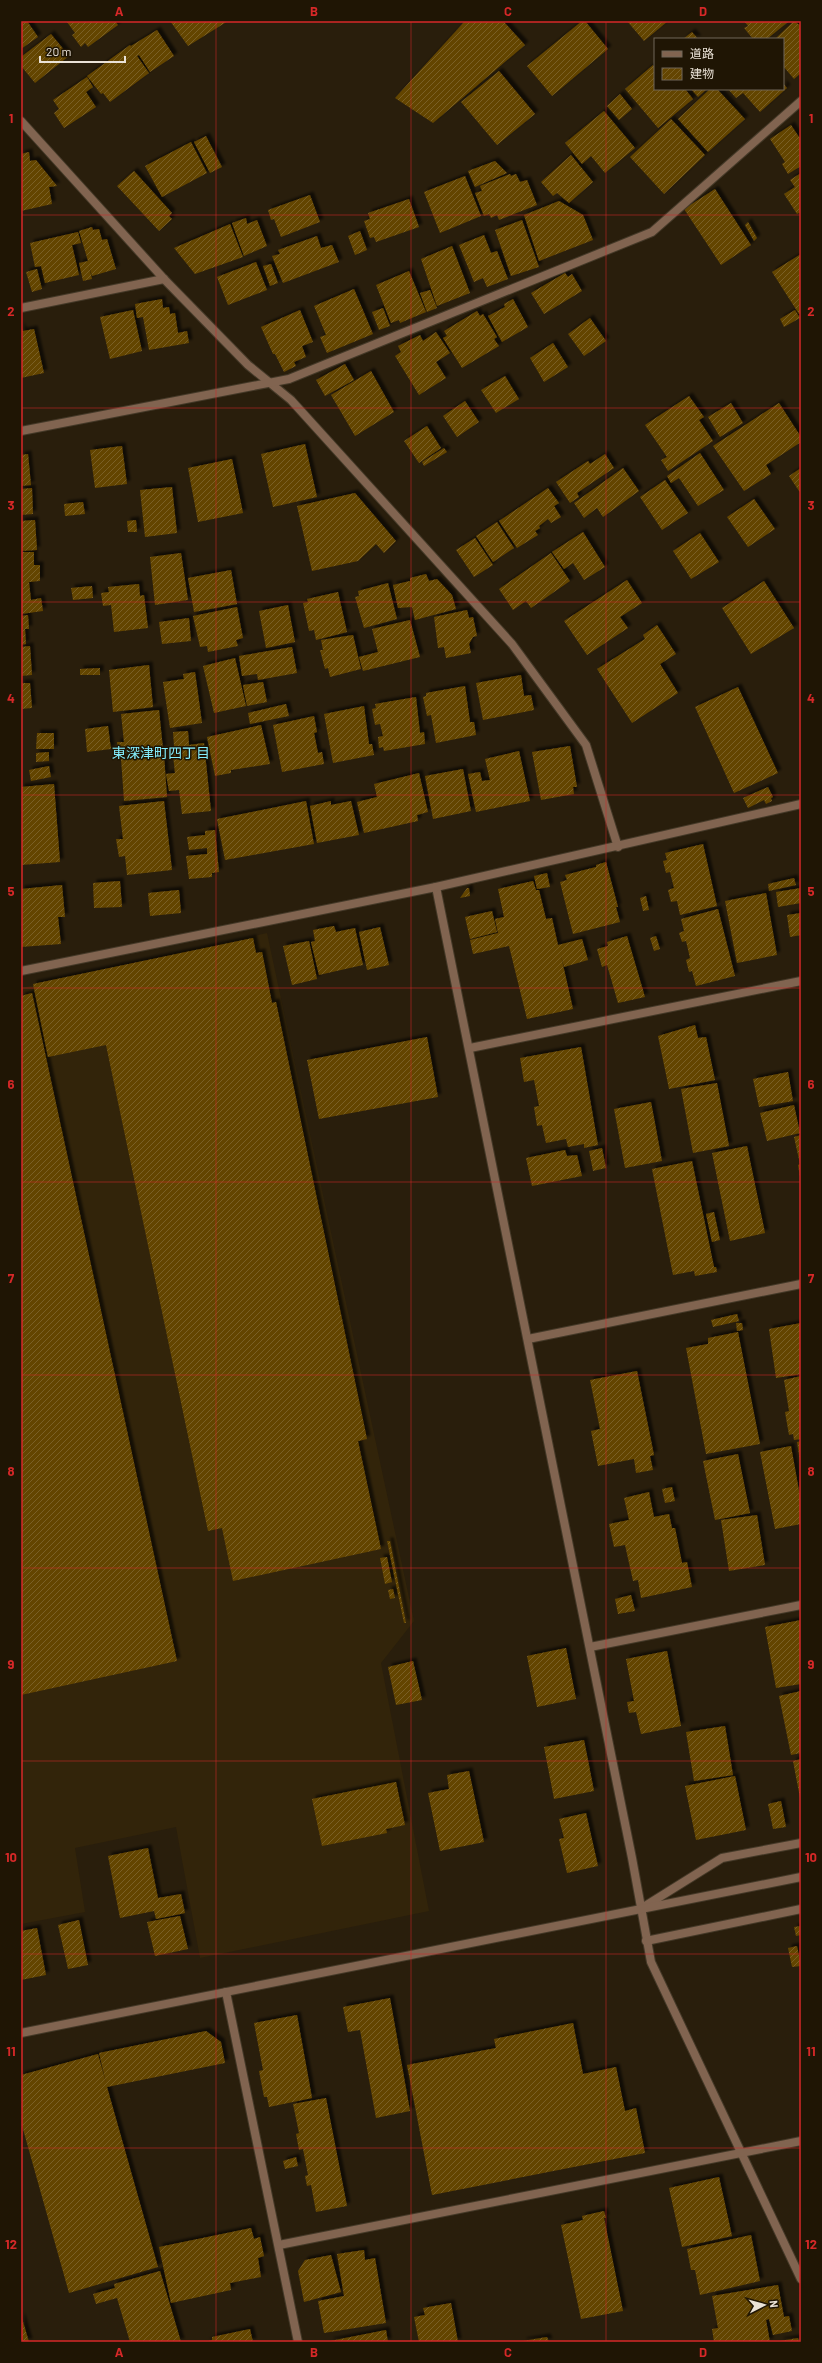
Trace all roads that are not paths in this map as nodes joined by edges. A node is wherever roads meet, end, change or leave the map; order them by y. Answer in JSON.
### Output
{"nodes":[{"id":1,"x":801,"y":101,"type":"edge"},
{"id":2,"x":21,"y":121,"type":"edge"},
{"id":3,"x":164,"y":279,"type":"junction"},
{"id":4,"x":21,"y":308,"type":"edge"},
{"id":5,"x":269,"y":383,"type":"junction"},
{"id":6,"x":21,"y":431,"type":"edge"},
{"id":7,"x":801,"y":804,"type":"edge"},
{"id":8,"x":618,"y":847,"type":"junction"},
{"id":9,"x":436,"y":887,"type":"junction"},
{"id":10,"x":21,"y":971,"type":"edge"},
{"id":11,"x":801,"y":981,"type":"edge"},
{"id":12,"x":470,"y":1048,"type":"junction"},
{"id":13,"x":801,"y":1284,"type":"edge"},
{"id":14,"x":528,"y":1339,"type":"junction"},
{"id":15,"x":801,"y":1605,"type":"edge"},
{"id":16,"x":590,"y":1647,"type":"junction"},
{"id":17,"x":801,"y":1843,"type":"edge"},
{"id":18,"x":801,"y":1877,"type":"edge"},
{"id":19,"x":641,"y":1908,"type":"junction"},
{"id":20,"x":801,"y":1909,"type":"edge"},
{"id":21,"x":646,"y":1940,"type":"junction"},
{"id":22,"x":226,"y":1992,"type":"junction"},
{"id":23,"x":21,"y":2033,"type":"edge"},
{"id":24,"x":801,"y":2141,"type":"edge"},
{"id":25,"x":740,"y":2153,"type":"junction"},
{"id":26,"x":279,"y":2245,"type":"junction"},
{"id":27,"x":801,"y":2279,"type":"edge"},
{"id":28,"x":298,"y":2342,"type":"edge"}],
"edges":[{"from":1,"to":5,"type":"street"},
{"from":2,"to":3,"type":"street"},
{"from":3,"to":4,"type":"street"},
{"from":3,"to":5,"type":"street"},
{"from":5,"to":6,"type":"street"},
{"from":5,"to":8,"type":"street"},
{"from":7,"to":8,"type":"street"},
{"from":8,"to":9,"type":"street"},
{"from":9,"to":10,"type":"street"},
{"from":9,"to":12,"type":"street"},
{"from":11,"to":12,"type":"street"},
{"from":12,"to":14,"type":"street"},
{"from":13,"to":14,"type":"street"},
{"from":14,"to":16,"type":"street"},
{"from":15,"to":16,"type":"street"},
{"from":16,"to":19,"type":"street"},
{"from":17,"to":19,"type":"street"},
{"from":18,"to":19,"type":"street"},
{"from":19,"to":21,"type":"street"},
{"from":19,"to":22,"type":"street"},
{"from":20,"to":21,"type":"street"},
{"from":21,"to":25,"type":"street"},
{"from":22,"to":23,"type":"street"},
{"from":22,"to":26,"type":"street"},
{"from":24,"to":25,"type":"street"},
{"from":25,"to":26,"type":"street"},
{"from":25,"to":27,"type":"street"},
{"from":26,"to":28,"type":"street"}]}
